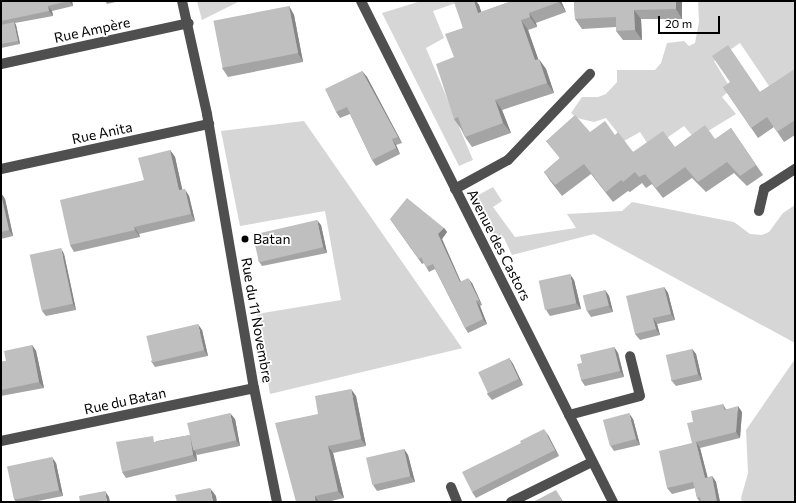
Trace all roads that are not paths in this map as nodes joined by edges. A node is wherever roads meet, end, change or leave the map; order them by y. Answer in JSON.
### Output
{"nodes":[{"id":1,"x":182,"y":1,"type":"edge"},
{"id":2,"x":361,"y":1,"type":"edge"},
{"id":3,"x":189,"y":23,"type":"junction"},
{"id":4,"x":1,"y":64,"type":"edge"},
{"id":5,"x":590,"y":74,"type":"dead end"},
{"id":6,"x":209,"y":124,"type":"junction"},
{"id":7,"x":1,"y":169,"type":"edge"},
{"id":8,"x":795,"y":169,"type":"edge"},
{"id":9,"x":455,"y":189,"type":"junction"},
{"id":10,"x":759,"y":211,"type":"dead end"},
{"id":11,"x":630,"y":356,"type":"dead end"},
{"id":12,"x":254,"y":388,"type":"junction"},
{"id":13,"x":569,"y":415,"type":"junction"},
{"id":14,"x":1,"y":441,"type":"edge"},
{"id":15,"x":592,"y":462,"type":"junction"},
{"id":16,"x":451,"y":487,"type":"dead end"},
{"id":17,"x":277,"y":502,"type":"edge"},
{"id":18,"x":457,"y":502,"type":"edge"},
{"id":19,"x":511,"y":502,"type":"edge"},
{"id":20,"x":613,"y":502,"type":"edge"}],
"edges":[{"from":1,"to":3,"type":"street","name":"Rue du 11 Novembre"},
{"from":2,"to":9,"type":"street","name":"Avenue des Castors"},
{"from":3,"to":4,"type":"street","name":"Rue Ampère"},
{"from":3,"to":6,"type":"street","name":"Rue du 11 Novembre"},
{"from":5,"to":9,"type":"street"},
{"from":6,"to":7,"type":"street","name":"Rue Anita"},
{"from":6,"to":12,"type":"street","name":"Rue du 11 Novembre"},
{"from":8,"to":10,"type":"street"},
{"from":9,"to":13,"type":"street","name":"Avenue des Castors"},
{"from":11,"to":13,"type":"street"},
{"from":12,"to":14,"type":"street","name":"Rue du Batan"},
{"from":12,"to":17,"type":"street","name":"Rue du 11 Novembre"},
{"from":13,"to":15,"type":"street","name":"Avenue des Castors"},
{"from":15,"to":19,"type":"street"},
{"from":15,"to":20,"type":"street","name":"Avenue des Castors"},
{"from":16,"to":18,"type":"street"}]}
